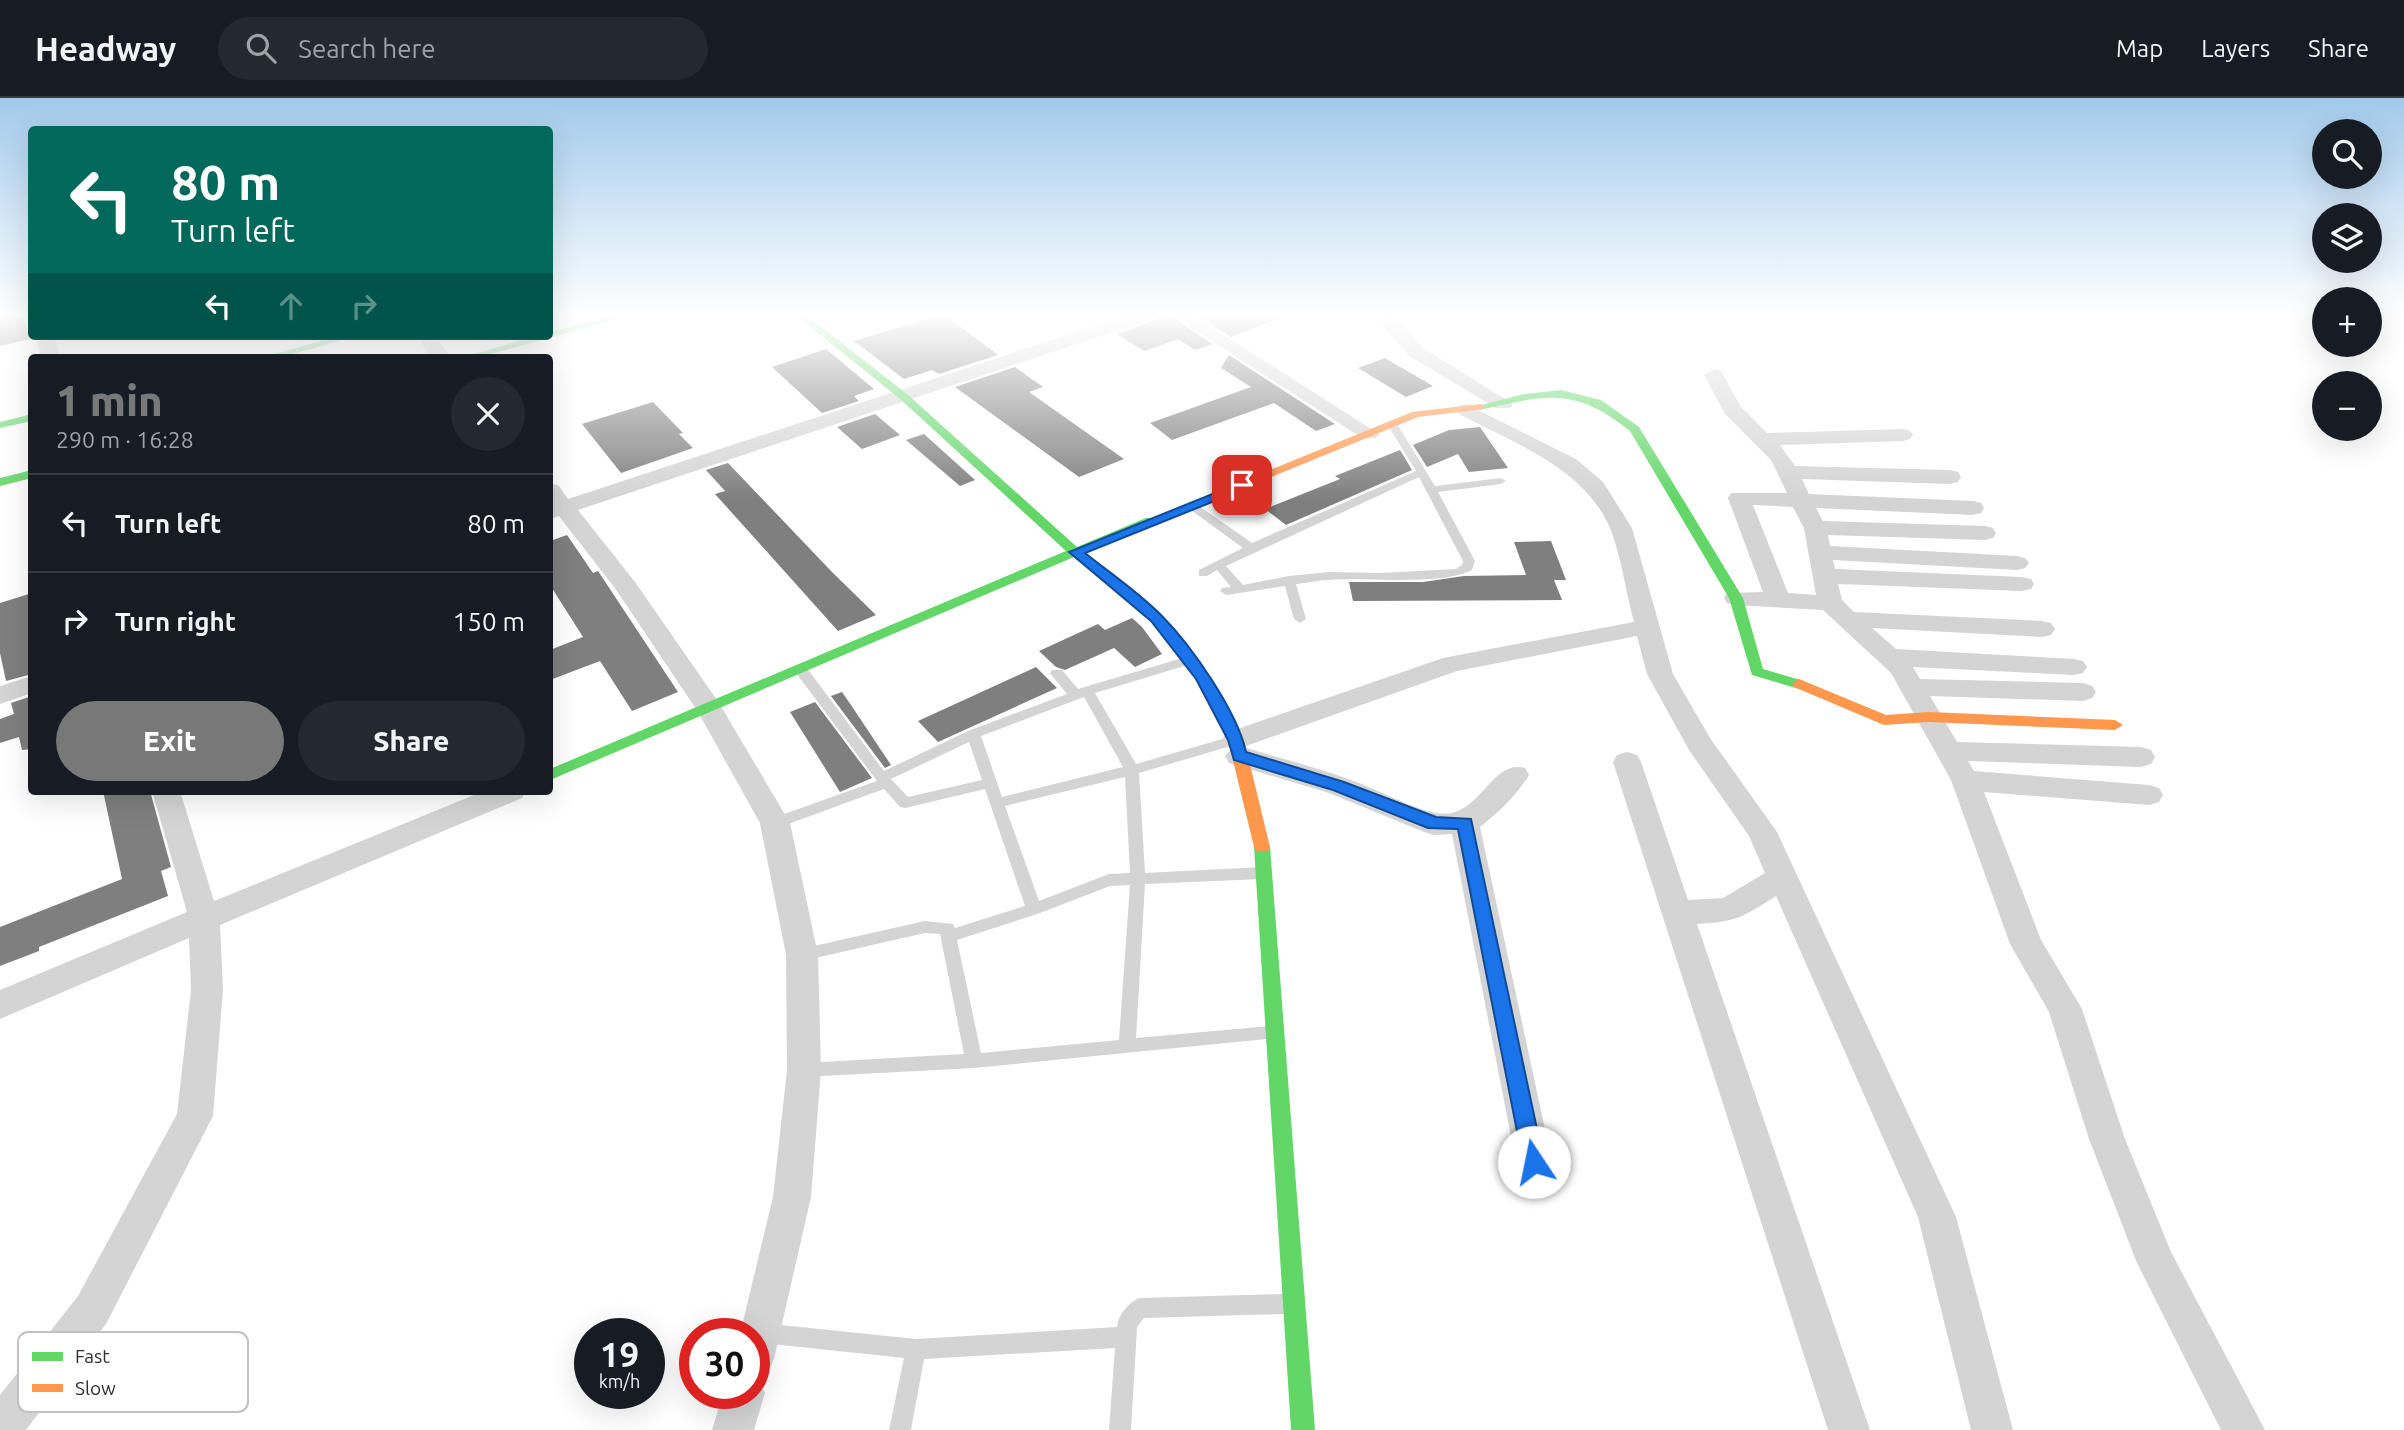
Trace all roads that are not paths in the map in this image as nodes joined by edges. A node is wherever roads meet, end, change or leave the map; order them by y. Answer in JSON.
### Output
{"nodes":[{"id":1,"x":878,"y":376,"type":"edge"},
{"id":2,"x":963,"y":376,"type":"edge"},
{"id":3,"x":1277,"y":376,"type":"edge"},
{"id":4,"x":1456,"y":376,"type":"edge"},
{"id":5,"x":1715,"y":376,"type":"edge"},
{"id":6,"x":903,"y":396,"type":"junction"},
{"id":7,"x":1503,"y":404,"type":"junction"},
{"id":8,"x":1466,"y":410,"type":"junction"},
{"id":9,"x":28,"y":418,"type":"edge"},
{"id":10,"x":0,"y":425,"type":"edge"},
{"id":11,"x":1392,"y":425,"type":"junction"},
{"id":12,"x":1369,"y":434,"type":"junction"},
{"id":13,"x":1903,"y":435,"type":"dead end"},
{"id":14,"x":1762,"y":439,"type":"junction"},
{"id":15,"x":1422,"y":472,"type":"junction"},
{"id":16,"x":1787,"y":472,"type":"junction"},
{"id":17,"x":28,"y":475,"type":"edge"},
{"id":18,"x":1950,"y":477,"type":"dead end"},
{"id":19,"x":1502,"y":481,"type":"dead end"},
{"id":20,"x":0,"y":482,"type":"edge"},
{"id":21,"x":1432,"y":490,"type":"junction"},
{"id":22,"x":1802,"y":502,"type":"junction"},
{"id":23,"x":554,"y":503,"type":"edge"},
{"id":24,"x":1192,"y":506,"type":"junction"},
{"id":25,"x":1973,"y":508,"type":"dead end"},
{"id":26,"x":1985,"y":533,"type":"dead end"},
{"id":27,"x":1251,"y":548,"type":"junction"},
{"id":28,"x":1075,"y":552,"type":"junction"},
{"id":29,"x":1820,"y":552,"type":"junction"},
{"id":30,"x":1219,"y":565,"type":"junction"},
{"id":31,"x":1203,"y":573,"type":"dead end"},
{"id":32,"x":2020,"y":573,"type":"dead end"},
{"id":33,"x":1289,"y":579,"type":"junction"},
{"id":34,"x":1736,"y":598,"type":"junction"},
{"id":35,"x":1778,"y":600,"type":"junction"},
{"id":36,"x":1839,"y":611,"type":"junction"},
{"id":37,"x":1300,"y":619,"type":"dead end"},
{"id":38,"x":1646,"y":627,"type":"junction"},
{"id":39,"x":2042,"y":629,"type":"dead end"},
{"id":40,"x":1888,"y":657,"type":"junction"},
{"id":41,"x":1189,"y":660,"type":"junction"},
{"id":42,"x":2074,"y":667,"type":"dead end"},
{"id":43,"x":800,"y":670,"type":"junction"},
{"id":44,"x":1057,"y":673,"type":"dead end"},
{"id":45,"x":28,"y":685,"type":"edge"},
{"id":46,"x":1911,"y":687,"type":"junction"},
{"id":47,"x":2083,"y":692,"type":"dead end"},
{"id":48,"x":1082,"y":693,"type":"junction"},
{"id":49,"x":0,"y":695,"type":"edge"},
{"id":50,"x":710,"y":709,"type":"junction"},
{"id":51,"x":1929,"y":717,"type":"junction"},
{"id":52,"x":2115,"y":725,"type":"dead end"},
{"id":53,"x":973,"y":734,"type":"junction"},
{"id":54,"x":1237,"y":748,"type":"junction"},
{"id":55,"x":1949,"y":751,"type":"junction"},
{"id":56,"x":2141,"y":757,"type":"dead end"},
{"id":57,"x":1627,"y":762,"type":"dead end"},
{"id":58,"x":1132,"y":770,"type":"junction"},
{"id":59,"x":553,"y":774,"type":"edge"},
{"id":60,"x":1515,"y":775,"type":"dead end"},
{"id":61,"x":1965,"y":779,"type":"junction"},
{"id":62,"x":884,"y":780,"type":"junction"},
{"id":63,"x":991,"y":783,"type":"junction"},
{"id":64,"x":167,"y":795,"type":"edge"},
{"id":65,"x":502,"y":795,"type":"edge"},
{"id":66,"x":2149,"y":795,"type":"dead end"},
{"id":67,"x":997,"y":803,"type":"junction"},
{"id":68,"x":775,"y":823,"type":"junction"},
{"id":69,"x":1465,"y":823,"type":"junction"},
{"id":70,"x":1264,"y":872,"type":"junction"},
{"id":71,"x":1782,"y":877,"type":"junction"},
{"id":72,"x":1138,"y":879,"type":"junction"},
{"id":73,"x":1034,"y":909,"type":"junction"},
{"id":74,"x":1677,"y":913,"type":"junction"},
{"id":75,"x":204,"y":918,"type":"junction"},
{"id":76,"x":950,"y":936,"type":"junction"},
{"id":77,"x":802,"y":955,"type":"junction"},
{"id":78,"x":0,"y":1005,"type":"edge"},
{"id":79,"x":1275,"y":1032,"type":"junction"},
{"id":80,"x":1127,"y":1046,"type":"junction"},
{"id":81,"x":974,"y":1060,"type":"junction"},
{"id":82,"x":804,"y":1070,"type":"junction"},
{"id":83,"x":1534,"y":1162,"type":"dead end"},
{"id":84,"x":1295,"y":1304,"type":"junction"},
{"id":85,"x":764,"y":1318,"type":"edge"},
{"id":86,"x":75,"y":1332,"type":"edge"},
{"id":87,"x":1127,"y":1338,"type":"junction"},
{"id":88,"x":770,"y":1346,"type":"edge"},
{"id":89,"x":916,"y":1349,"type":"junction"},
{"id":90,"x":18,"y":1406,"type":"edge"},
{"id":91,"x":739,"y":1409,"type":"edge"},
{"id":92,"x":0,"y":1429,"type":"edge"},
{"id":93,"x":733,"y":1430,"type":"edge"},
{"id":94,"x":901,"y":1430,"type":"edge"},
{"id":95,"x":1120,"y":1430,"type":"edge"},
{"id":96,"x":1303,"y":1430,"type":"edge"},
{"id":97,"x":1849,"y":1430,"type":"edge"},
{"id":98,"x":1992,"y":1430,"type":"edge"},
{"id":99,"x":2244,"y":1430,"type":"edge"}],
"edges":[{"from":1,"to":6,"type":"main road"},
{"from":2,"to":6,"type":"street"},
{"from":3,"to":12,"type":"street"},
{"from":4,"to":7,"type":"street"},
{"from":5,"to":14,"type":"street"},
{"from":6,"to":23,"type":"street"},
{"from":6,"to":28,"type":"main road"},
{"from":7,"to":8,"type":"main road"},
{"from":7,"to":34,"type":"main road"},
{"from":8,"to":11,"type":"main road"},
{"from":8,"to":38,"type":"street"},
{"from":9,"to":10,"type":"main road"},
{"from":11,"to":12,"type":"main road"},
{"from":11,"to":15,"type":"lane"},
{"from":12,"to":24,"type":"main road"},
{"from":13,"to":14,"type":"street"},
{"from":14,"to":16,"type":"street"},
{"from":15,"to":21,"type":"lane"},
{"from":15,"to":27,"type":"lane"},
{"from":16,"to":18,"type":"street"},
{"from":16,"to":22,"type":"street"},
{"from":17,"to":20,"type":"main road"},
{"from":19,"to":21,"type":"lane"},
{"from":21,"to":33,"type":"lane"},
{"from":22,"to":25,"type":"street"},
{"from":22,"to":29,"type":"street"},
{"from":22,"to":35,"type":"street"},
{"from":23,"to":50,"type":"street"},
{"from":24,"to":27,"type":"lane"},
{"from":24,"to":28,"type":"main road"},
{"from":26,"to":29,"type":"street"},
{"from":27,"to":30,"type":"lane"},
{"from":28,"to":41,"type":"main road"},
{"from":28,"to":43,"type":"main road"},
{"from":29,"to":32,"type":"street"},
{"from":29,"to":36,"type":"street"},
{"from":30,"to":31,"type":"lane"},
{"from":30,"to":33,"type":"lane"},
{"from":33,"to":37,"type":"lane"},
{"from":34,"to":35,"type":"street"},
{"from":34,"to":51,"type":"main road"},
{"from":35,"to":36,"type":"street"},
{"from":36,"to":39,"type":"street"},
{"from":36,"to":40,"type":"street"},
{"from":38,"to":54,"type":"street"},
{"from":38,"to":71,"type":"street"},
{"from":40,"to":42,"type":"street"},
{"from":40,"to":46,"type":"street"},
{"from":41,"to":48,"type":"lane"},
{"from":41,"to":54,"type":"main road"},
{"from":43,"to":50,"type":"main road"},
{"from":43,"to":62,"type":"lane"},
{"from":44,"to":48,"type":"lane"},
{"from":45,"to":49,"type":"street"},
{"from":46,"to":47,"type":"street"},
{"from":46,"to":51,"type":"street"},
{"from":48,"to":53,"type":"lane"},
{"from":48,"to":58,"type":"lane"},
{"from":50,"to":59,"type":"main road"},
{"from":50,"to":68,"type":"street"},
{"from":51,"to":52,"type":"main road"},
{"from":51,"to":55,"type":"street"},
{"from":53,"to":62,"type":"lane"},
{"from":53,"to":63,"type":"lane"},
{"from":54,"to":58,"type":"lane"},
{"from":54,"to":69,"type":"street"},
{"from":54,"to":70,"type":"main road"},
{"from":55,"to":56,"type":"street"},
{"from":55,"to":61,"type":"street"},
{"from":57,"to":74,"type":"street"},
{"from":58,"to":67,"type":"lane"},
{"from":58,"to":72,"type":"lane"},
{"from":60,"to":69,"type":"street"},
{"from":61,"to":66,"type":"street"},
{"from":61,"to":99,"type":"street"},
{"from":62,"to":63,"type":"lane"},
{"from":62,"to":68,"type":"lane"},
{"from":63,"to":67,"type":"lane"},
{"from":64,"to":75,"type":"street"},
{"from":65,"to":75,"type":"street"},
{"from":67,"to":73,"type":"lane"},
{"from":68,"to":77,"type":"street"},
{"from":69,"to":83,"type":"street"},
{"from":70,"to":72,"type":"lane"},
{"from":70,"to":79,"type":"main road"},
{"from":71,"to":74,"type":"street"},
{"from":71,"to":98,"type":"street"},
{"from":72,"to":73,"type":"lane"},
{"from":72,"to":80,"type":"lane"},
{"from":73,"to":76,"type":"lane"},
{"from":74,"to":97,"type":"street"},
{"from":75,"to":78,"type":"street"},
{"from":75,"to":86,"type":"street"},
{"from":76,"to":77,"type":"lane"},
{"from":76,"to":81,"type":"lane"},
{"from":77,"to":82,"type":"street"},
{"from":79,"to":80,"type":"lane"},
{"from":79,"to":84,"type":"main road"},
{"from":80,"to":81,"type":"lane"},
{"from":81,"to":82,"type":"lane"},
{"from":82,"to":85,"type":"street"},
{"from":84,"to":87,"type":"lane"},
{"from":84,"to":96,"type":"main road"},
{"from":87,"to":89,"type":"lane"},
{"from":87,"to":95,"type":"lane"},
{"from":88,"to":89,"type":"lane"},
{"from":89,"to":94,"type":"lane"},
{"from":90,"to":92,"type":"street"},
{"from":91,"to":93,"type":"street"}]}
